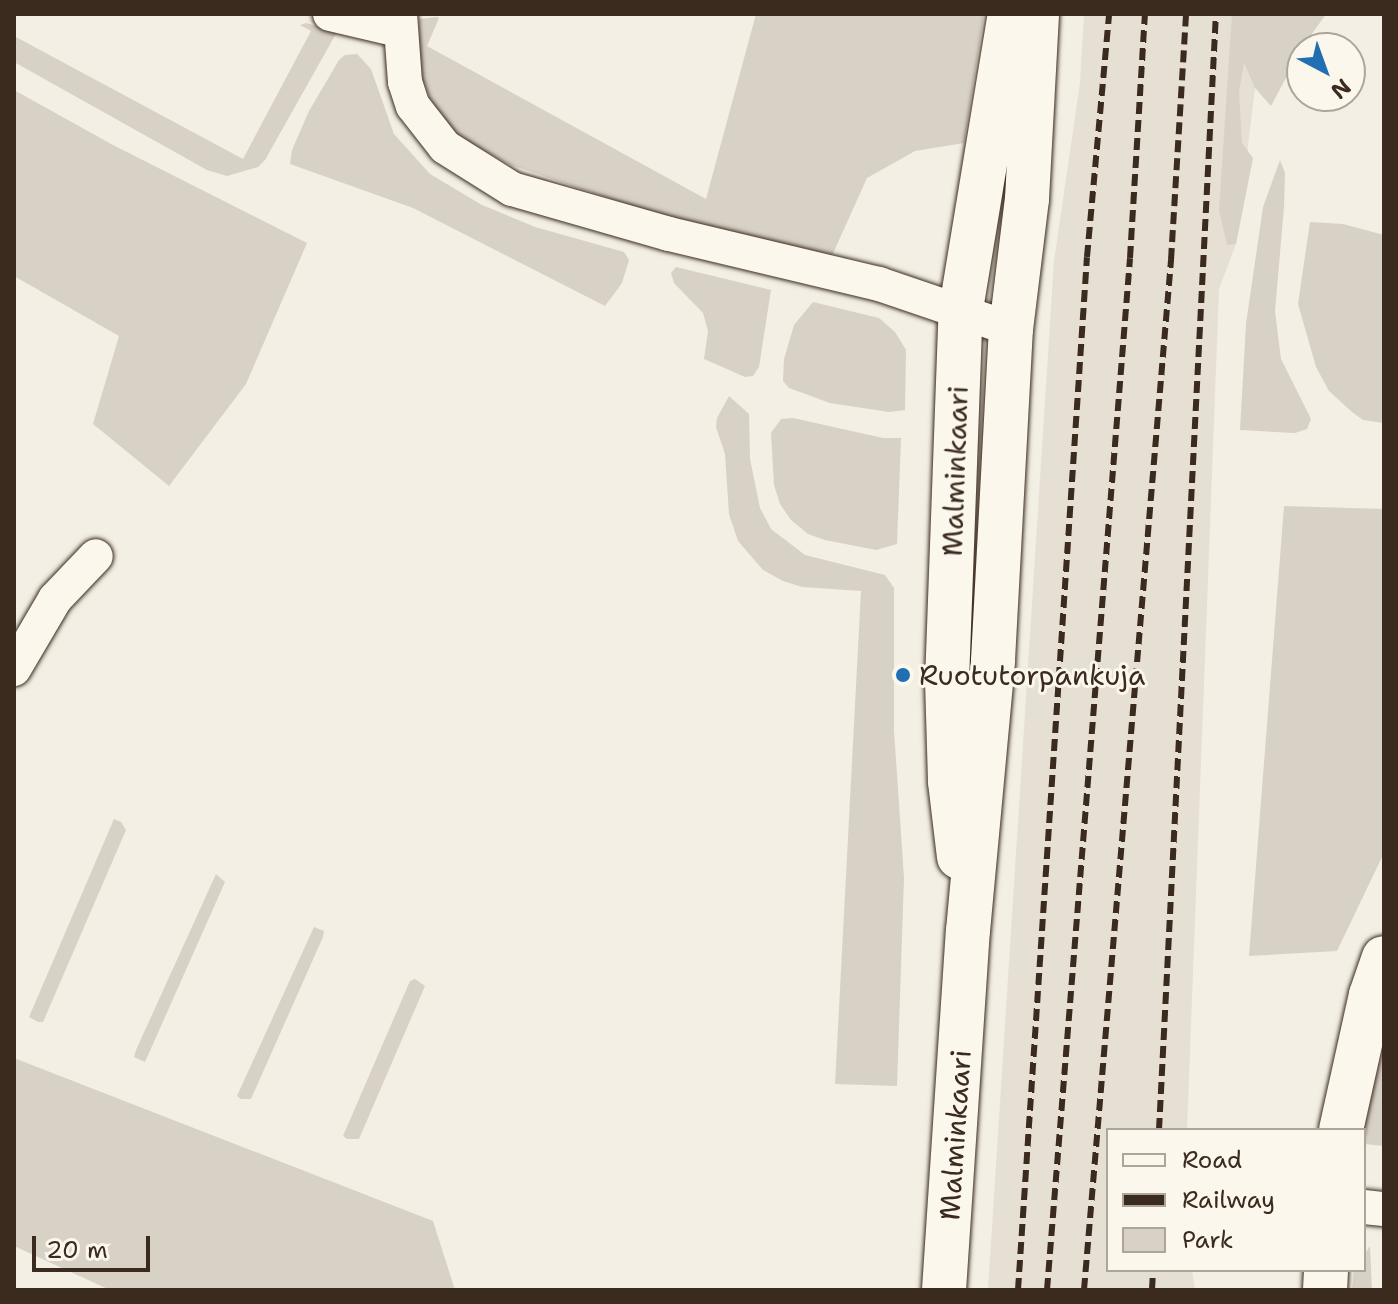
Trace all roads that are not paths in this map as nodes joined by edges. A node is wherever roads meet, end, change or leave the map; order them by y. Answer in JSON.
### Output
{"nodes":[{"id":1,"x":330,"y":14,"type":"edge"},
{"id":2,"x":1010,"y":14,"type":"edge"},
{"id":3,"x":1037,"y":14,"type":"edge"},
{"id":4,"x":399,"y":22,"type":"edge"},
{"id":5,"x":961,"y":309,"type":"junction"},
{"id":6,"x":1011,"y":329,"type":"junction"},
{"id":7,"x":96,"y":556,"type":"dead end"},
{"id":8,"x":14,"y":669,"type":"edge"},
{"id":9,"x":968,"y":931,"type":"junction"},
{"id":10,"x":1384,"y":958,"type":"edge"},
{"id":11,"x":1341,"y":1128,"type":"edge"},
{"id":12,"x":944,"y":1290,"type":"edge"}],
"edges":[{"from":1,"to":4,"type":"street"},
{"from":2,"to":5,"type":"main road","name":"Malminkaari"},
{"from":3,"to":6,"type":"main road","name":"Malminkaari"},
{"from":4,"to":5,"type":"street"},
{"from":5,"to":6,"type":"street"},
{"from":5,"to":9,"type":"main road","name":"Malminkaari"},
{"from":6,"to":9,"type":"main road","name":"Malminkaari"},
{"from":7,"to":8,"type":"street"},
{"from":9,"to":12,"type":"main road","name":"Malminkaari"},
{"from":10,"to":11,"type":"main road"}]}
